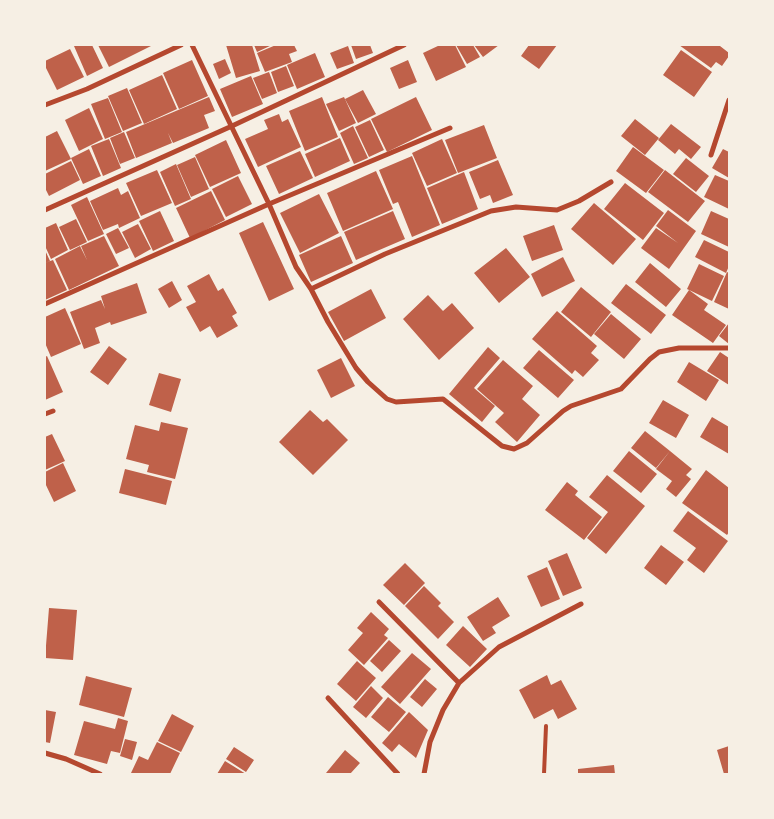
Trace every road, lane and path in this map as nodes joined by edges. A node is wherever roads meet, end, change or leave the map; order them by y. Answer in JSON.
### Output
{"nodes":[{"id":1,"x":181,"y":45,"type":"edge"},
{"id":2,"x":192,"y":45,"type":"edge"},
{"id":3,"x":404,"y":45,"type":"edge"},
{"id":4,"x":729,"y":100,"type":"edge"},
{"id":5,"x":45,"y":105,"type":"edge"},
{"id":6,"x":232,"y":126,"type":"junction"},
{"id":7,"x":450,"y":128,"type":"dead end"},
{"id":8,"x":711,"y":155,"type":"dead end"},
{"id":9,"x":611,"y":182,"type":"dead end"},
{"id":10,"x":269,"y":204,"type":"junction"},
{"id":11,"x":45,"y":210,"type":"edge"},
{"id":12,"x":311,"y":289,"type":"junction"},
{"id":13,"x":45,"y":304,"type":"edge"},
{"id":14,"x":729,"y":348,"type":"edge"},
{"id":15,"x":53,"y":411,"type":"dead end"},
{"id":16,"x":45,"y":414,"type":"edge"},
{"id":17,"x":379,"y":602,"type":"dead end"},
{"id":18,"x":581,"y":604,"type":"dead end"},
{"id":19,"x":459,"y":684,"type":"junction"},
{"id":20,"x":328,"y":698,"type":"dead end"},
{"id":21,"x":546,"y":726,"type":"dead end"},
{"id":22,"x":45,"y":754,"type":"edge"},
{"id":23,"x":100,"y":774,"type":"edge"},
{"id":24,"x":398,"y":774,"type":"edge"},
{"id":25,"x":424,"y":774,"type":"edge"},
{"id":26,"x":544,"y":774,"type":"edge"}],
"edges":[{"from":1,"to":5,"type":"street"},
{"from":2,"to":6,"type":"street"},
{"from":3,"to":6,"type":"street"},
{"from":4,"to":8,"type":"street"},
{"from":6,"to":10,"type":"street"},
{"from":6,"to":11,"type":"street"},
{"from":7,"to":10,"type":"street"},
{"from":9,"to":12,"type":"street"},
{"from":10,"to":12,"type":"street"},
{"from":10,"to":13,"type":"street"},
{"from":12,"to":14,"type":"street"},
{"from":15,"to":16,"type":"street"},
{"from":17,"to":19,"type":"street"},
{"from":18,"to":19,"type":"street"},
{"from":19,"to":25,"type":"street"},
{"from":20,"to":24,"type":"street"},
{"from":21,"to":26,"type":"lane"},
{"from":22,"to":23,"type":"street"}]}
